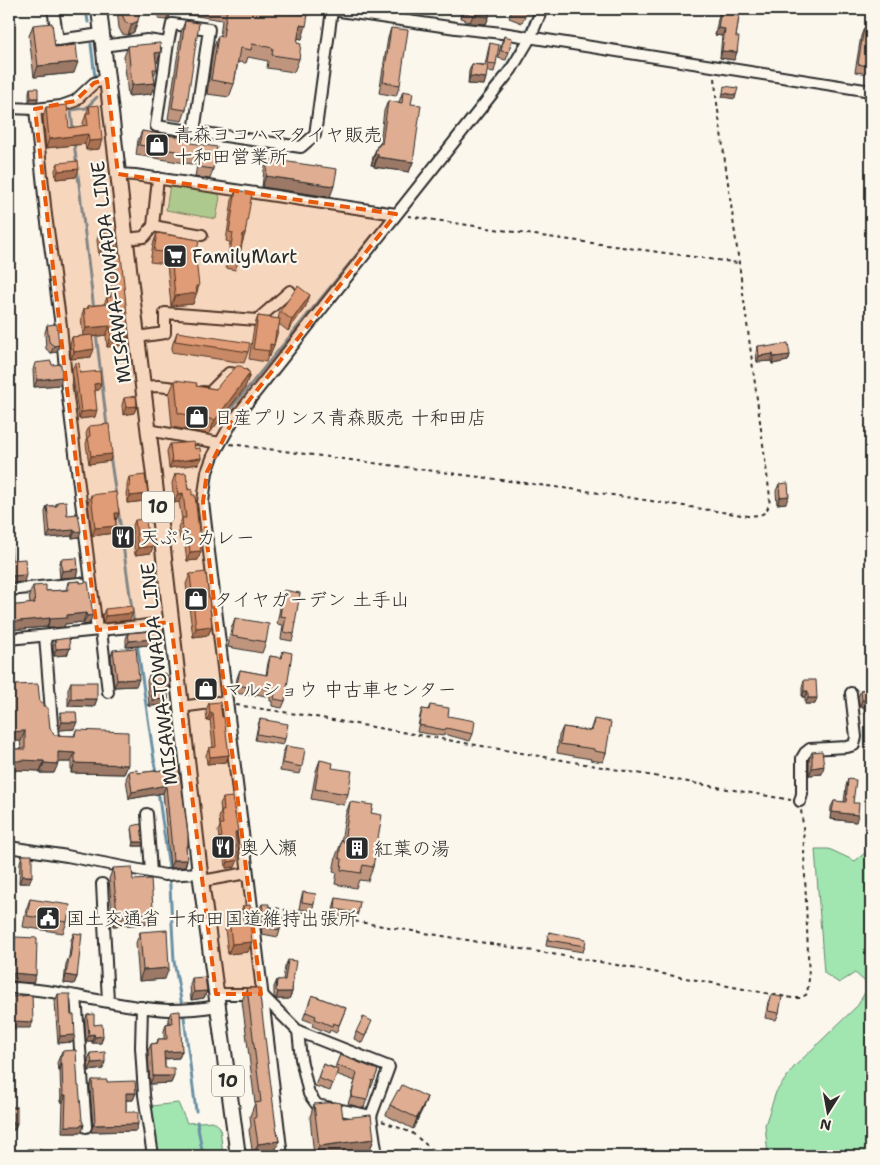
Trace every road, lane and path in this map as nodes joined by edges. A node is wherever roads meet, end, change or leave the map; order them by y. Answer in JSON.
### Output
{"nodes":[{"id":1,"x":53,"y":9,"type":"edge"},
{"id":2,"x":99,"y":9,"type":"edge"},
{"id":3,"x":329,"y":9,"type":"edge"},
{"id":4,"x":542,"y":9,"type":"edge"},
{"id":5,"x":530,"y":38,"type":"junction"},
{"id":6,"x":102,"y":40,"type":"junction"},
{"id":7,"x":168,"y":43,"type":"junction"},
{"id":8,"x":714,"y":67,"type":"junction"},
{"id":9,"x":107,"y":79,"type":"junction"},
{"id":10,"x":871,"y":91,"type":"edge"},
{"id":11,"x":9,"y":108,"type":"edge"},
{"id":12,"x":35,"y":109,"type":"junction"},
{"id":13,"x":194,"y":132,"type":"junction"},
{"id":14,"x":118,"y":174,"type":"junction"},
{"id":15,"x":158,"y":178,"type":"junction"},
{"id":16,"x":396,"y":214,"type":"junction"},
{"id":17,"x":153,"y":226,"type":"junction"},
{"id":18,"x":202,"y":235,"type":"dead end"},
{"id":19,"x":126,"y":239,"type":"junction"},
{"id":20,"x":739,"y":263,"type":"junction"},
{"id":21,"x":290,"y":291,"type":"dead end"},
{"id":22,"x":137,"y":337,"type":"junction"},
{"id":23,"x":245,"y":375,"type":"edge"},
{"id":24,"x":143,"y":387,"type":"junction"},
{"id":25,"x":148,"y":430,"type":"junction"},
{"id":26,"x":220,"y":443,"type":"junction"},
{"id":27,"x":91,"y":582,"type":"junction"},
{"id":28,"x":9,"y":590,"type":"edge"},
{"id":29,"x":171,"y":622,"type":"junction"},
{"id":30,"x":99,"y":630,"type":"junction"},
{"id":31,"x":45,"y":636,"type":"junction"},
{"id":32,"x":9,"y":639,"type":"edge"},
{"id":33,"x":108,"y":692,"type":"dead end"},
{"id":34,"x":851,"y":693,"type":"dead end"},
{"id":35,"x":228,"y":704,"type":"junction"},
{"id":36,"x":181,"y":707,"type":"junction"},
{"id":37,"x":53,"y":737,"type":"edge"},
{"id":38,"x":800,"y":801,"type":"junction"},
{"id":39,"x":146,"y":814,"type":"dead end"},
{"id":40,"x":9,"y":847,"type":"edge"},
{"id":41,"x":151,"y":872,"type":"junction"},
{"id":42,"x":247,"y":873,"type":"junction"},
{"id":43,"x":201,"y":877,"type":"junction"},
{"id":44,"x":102,"y":884,"type":"dead end"},
{"id":45,"x":250,"y":904,"type":"junction"},
{"id":46,"x":9,"y":988,"type":"edge"},
{"id":47,"x":261,"y":994,"type":"junction"},
{"id":48,"x":76,"y":996,"type":"junction"},
{"id":49,"x":217,"y":1000,"type":"junction"},
{"id":50,"x":108,"y":1001,"type":"junction"},
{"id":51,"x":142,"y":1007,"type":"junction"},
{"id":52,"x":298,"y":1031,"type":"junction"},
{"id":53,"x":371,"y":1116,"type":"junction"},
{"id":54,"x":86,"y":1126,"type":"edge"},
{"id":55,"x":152,"y":1156,"type":"edge"},
{"id":56,"x":238,"y":1156,"type":"edge"},
{"id":57,"x":282,"y":1156,"type":"edge"},
{"id":58,"x":377,"y":1156,"type":"edge"},
{"id":59,"x":440,"y":1156,"type":"edge"}],
"edges":[{"from":1,"to":6,"type":"street"},
{"from":2,"to":6,"type":"main road","name":"MISAWA-TOWADA LINE","number":"10"},
{"from":3,"to":5,"type":"street"},
{"from":3,"to":13,"type":"street"},
{"from":4,"to":5,"type":"street"},
{"from":5,"to":8,"type":"street"},
{"from":5,"to":16,"type":"street"},
{"from":6,"to":7,"type":"street"},
{"from":6,"to":9,"type":"main road","name":"MISAWA-TOWADA LINE","number":"10"},
{"from":7,"to":13,"type":"street"},
{"from":7,"to":13,"type":"street"},
{"from":8,"to":10,"type":"street"},
{"from":8,"to":20,"type":"path"},
{"from":9,"to":12,"type":"street"},
{"from":9,"to":14,"type":"main road","name":"MISAWA-TOWADA LINE","number":"10"},
{"from":11,"to":12,"type":"street"},
{"from":12,"to":27,"type":"street"},
{"from":14,"to":15,"type":"street"},
{"from":14,"to":19,"type":"main road","name":"MISAWA-TOWADA LINE","number":"10"},
{"from":15,"to":16,"type":"street"},
{"from":15,"to":17,"type":"street"},
{"from":16,"to":20,"type":"path"},
{"from":16,"to":26,"type":"street"},
{"from":17,"to":18,"type":"street"},
{"from":17,"to":19,"type":"street"},
{"from":19,"to":22,"type":"main road","name":"MISAWA-TOWADA LINE","number":"10"},
{"from":20,"to":26,"type":"path"},
{"from":21,"to":22,"type":"street"},
{"from":22,"to":24,"type":"main road","name":"MISAWA-TOWADA LINE","number":"10"},
{"from":23,"to":24,"type":"street"},
{"from":24,"to":25,"type":"main road","name":"MISAWA-TOWADA LINE","number":"10"},
{"from":25,"to":26,"type":"street"},
{"from":25,"to":29,"type":"main road","name":"MISAWA-TOWADA LINE","number":"10"},
{"from":26,"to":35,"type":"street"},
{"from":27,"to":28,"type":"street"},
{"from":27,"to":30,"type":"street"},
{"from":29,"to":30,"type":"street"},
{"from":29,"to":36,"type":"main road","name":"MISAWA-TOWADA LINE","number":"10"},
{"from":30,"to":31,"type":"street"},
{"from":30,"to":33,"type":"street"},
{"from":31,"to":32,"type":"street"},
{"from":31,"to":37,"type":"street"},
{"from":34,"to":38,"type":"street"},
{"from":35,"to":36,"type":"street"},
{"from":35,"to":38,"type":"path"},
{"from":35,"to":42,"type":"street"},
{"from":36,"to":43,"type":"main road","name":"MISAWA-TOWADA LINE","number":"10"},
{"from":38,"to":45,"type":"path"},
{"from":39,"to":41,"type":"street"},
{"from":40,"to":41,"type":"street"},
{"from":41,"to":43,"type":"street"},
{"from":42,"to":43,"type":"street"},
{"from":42,"to":45,"type":"street"},
{"from":43,"to":49,"type":"main road","name":"MISAWA-TOWADA LINE","number":"10"},
{"from":44,"to":50,"type":"street"},
{"from":45,"to":47,"type":"street"},
{"from":46,"to":48,"type":"street"},
{"from":47,"to":49,"type":"street"},
{"from":47,"to":52,"type":"street"},
{"from":47,"to":57,"type":"street"},
{"from":48,"to":50,"type":"street"},
{"from":48,"to":54,"type":"street"},
{"from":49,"to":51,"type":"street"},
{"from":49,"to":56,"type":"main road","name":"MISAWA-TOWADA LINE","number":"10"},
{"from":50,"to":51,"type":"street"},
{"from":51,"to":55,"type":"street"},
{"from":52,"to":53,"type":"street"},
{"from":52,"to":53,"type":"street"},
{"from":53,"to":58,"type":"street"},
{"from":53,"to":59,"type":"path"}]}
